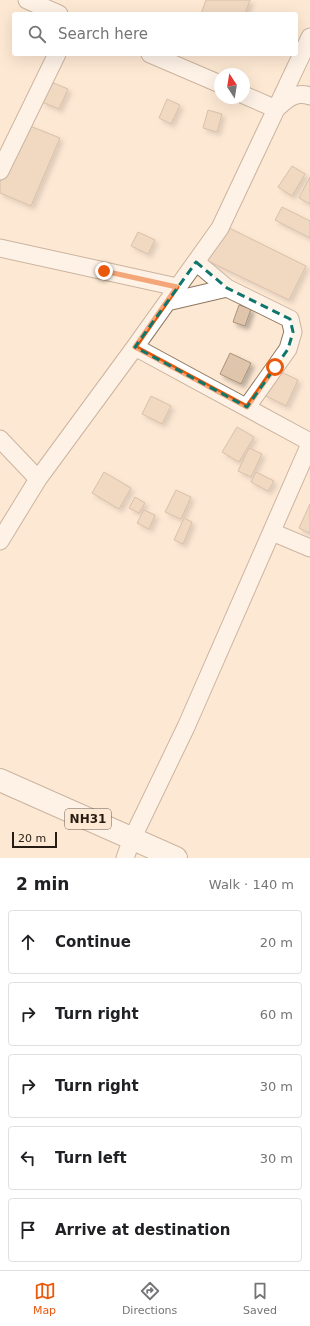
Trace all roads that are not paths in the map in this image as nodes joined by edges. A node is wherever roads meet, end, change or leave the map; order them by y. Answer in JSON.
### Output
{"nodes":[{"id":1,"x":27,"y":0,"type":"edge"},
{"id":2,"x":54,"y":12,"type":"edge"},
{"id":3,"x":310,"y":37,"type":"edge"},
{"id":4,"x":56,"y":56,"type":"edge"},
{"id":5,"x":155,"y":56,"type":"edge"},
{"id":6,"x":214,"y":81,"type":"edge"},
{"id":7,"x":308,"y":94,"type":"edge"},
{"id":8,"x":250,"y":98,"type":"edge"},
{"id":9,"x":276,"y":109,"type":"junction"},
{"id":10,"x":0,"y":171,"type":"edge"},
{"id":11,"x":0,"y":248,"type":"edge"},
{"id":12,"x":196,"y":262,"type":"junction"},
{"id":13,"x":177,"y":287,"type":"junction"},
{"id":14,"x":227,"y":288,"type":"junction"},
{"id":15,"x":167,"y":302,"type":"junction"},
{"id":16,"x":135,"y":347,"type":"junction"},
{"id":17,"x":247,"y":407,"type":"junction"},
{"id":18,"x":0,"y":439,"type":"edge"},
{"id":19,"x":310,"y":443,"type":"edge"},
{"id":20,"x":38,"y":479,"type":"junction"},
{"id":21,"x":272,"y":532,"type":"junction"},
{"id":22,"x":0,"y":541,"type":"edge"},
{"id":23,"x":310,"y":548,"type":"edge"},
{"id":24,"x":0,"y":780,"type":"edge"},
{"id":25,"x":129,"y":849,"type":"edge"},
{"id":26,"x":176,"y":858,"type":"edge"}],
"edges":[{"from":1,"to":2,"type":"street"},
{"from":3,"to":9,"type":"street"},
{"from":4,"to":10,"type":"street"},
{"from":5,"to":6,"type":"street"},
{"from":7,"to":9,"type":"street"},
{"from":8,"to":9,"type":"street"},
{"from":9,"to":12,"type":"street"},
{"from":11,"to":13,"type":"street"},
{"from":12,"to":13,"type":"street"},
{"from":12,"to":14,"type":"street"},
{"from":13,"to":15,"type":"street"},
{"from":14,"to":15,"type":"street"},
{"from":14,"to":17,"type":"street"},
{"from":15,"to":16,"type":"street"},
{"from":16,"to":17,"type":"street"},
{"from":16,"to":20,"type":"street"},
{"from":17,"to":19,"type":"street"},
{"from":18,"to":20,"type":"street"},
{"from":19,"to":21,"type":"street"},
{"from":20,"to":22,"type":"street"},
{"from":21,"to":23,"type":"street"},
{"from":21,"to":25,"type":"street"},
{"from":24,"to":25,"type":"highway","number":"NH31"},
{"from":25,"to":26,"type":"highway","number":"NH31"}]}
